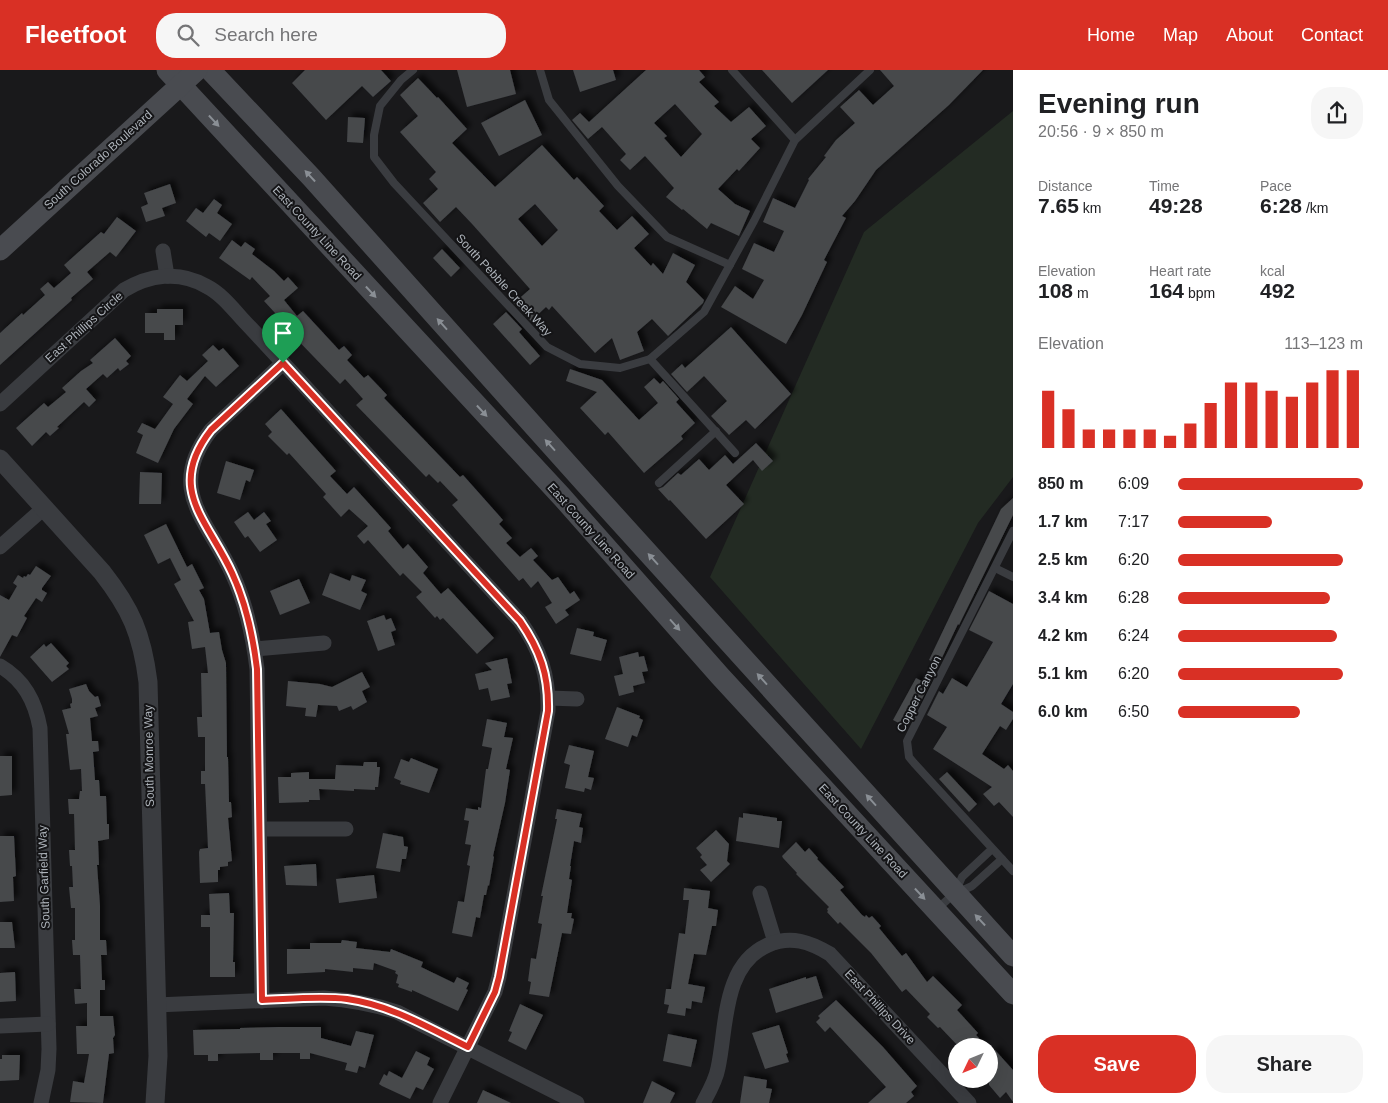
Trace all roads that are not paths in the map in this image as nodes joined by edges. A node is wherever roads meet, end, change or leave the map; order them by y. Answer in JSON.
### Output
{"nodes":[{"id":1,"x":197,"y":70,"type":"edge"},
{"id":2,"x":210,"y":70,"type":"edge"},
{"id":3,"x":413,"y":70,"type":"edge"},
{"id":4,"x":540,"y":70,"type":"edge"},
{"id":5,"x":732,"y":70,"type":"edge"},
{"id":6,"x":870,"y":70,"type":"edge"},
{"id":7,"x":174,"y":78,"type":"edge"},
{"id":8,"x":795,"y":140,"type":"junction"},
{"id":9,"x":0,"y":250,"type":"edge"},
{"id":10,"x":163,"y":251,"type":"dead end"},
{"id":11,"x":730,"y":265,"type":"junction"},
{"id":12,"x":167,"y":276,"type":"junction"},
{"id":13,"x":650,"y":359,"type":"junction"},
{"id":14,"x":283,"y":363,"type":"junction"},
{"id":15,"x":0,"y":404,"type":"edge"},
{"id":16,"x":716,"y":432,"type":"junction"},
{"id":17,"x":736,"y":453,"type":"dead end"},
{"id":18,"x":0,"y":459,"type":"edge"},
{"id":19,"x":659,"y":483,"type":"dead end"},
{"id":20,"x":44,"y":508,"type":"junction"},
{"id":21,"x":1013,"y":531,"type":"edge"},
{"id":22,"x":0,"y":547,"type":"edge"},
{"id":23,"x":995,"y":568,"type":"junction"},
{"id":24,"x":1013,"y":577,"type":"edge"},
{"id":25,"x":324,"y":643,"type":"dead end"},
{"id":26,"x":254,"y":649,"type":"junction"},
{"id":27,"x":0,"y":666,"type":"edge"},
{"id":28,"x":548,"y":698,"type":"junction"},
{"id":29,"x":577,"y":699,"type":"dead end"},
{"id":30,"x":260,"y":829,"type":"junction"},
{"id":31,"x":346,"y":829,"type":"dead end"},
{"id":32,"x":992,"y":848,"type":"junction"},
{"id":33,"x":1002,"y":859,"type":"junction"},
{"id":34,"x":1013,"y":871,"type":"edge"},
{"id":35,"x":760,"y":893,"type":"dead end"},
{"id":36,"x":955,"y":893,"type":"junction"},
{"id":37,"x":936,"y":911,"type":"junction"},
{"id":38,"x":775,"y":942,"type":"junction"},
{"id":39,"x":1013,"y":956,"type":"edge"},
{"id":40,"x":1013,"y":994,"type":"edge"},
{"id":41,"x":262,"y":1000,"type":"junction"},
{"id":42,"x":156,"y":1006,"type":"junction"},
{"id":43,"x":48,"y":1024,"type":"junction"},
{"id":44,"x":0,"y":1026,"type":"edge"},
{"id":45,"x":468,"y":1047,"type":"junction"},
{"id":46,"x":41,"y":1103,"type":"edge"},
{"id":47,"x":155,"y":1103,"type":"edge"},
{"id":48,"x":440,"y":1103,"type":"edge"},
{"id":49,"x":577,"y":1103,"type":"edge"},
{"id":50,"x":704,"y":1103,"type":"edge"},
{"id":51,"x":969,"y":1103,"type":"edge"}],
"edges":[{"from":1,"to":7,"type":"main road","name":"South Colorado Boulevard"},
{"from":36,"to":2,"type":"main road","name":"East County Line Road","one_way":true},
{"from":3,"to":13,"type":"lane","name":"South Pebble Creek Way"},
{"from":4,"to":11,"type":"lane"},
{"from":5,"to":8,"type":"lane"},
{"from":6,"to":8,"type":"lane","name":"South Pebble Creek Way"},
{"from":7,"to":9,"type":"main road","name":"South Colorado Boulevard"},
{"from":7,"to":37,"type":"main road","name":"East County Line Road","one_way":true},
{"from":8,"to":11,"type":"lane","name":"South Pebble Creek Way"},
{"from":10,"to":12,"type":"street"},
{"from":11,"to":13,"type":"lane","name":"South Pebble Creek Way"},
{"from":12,"to":14,"type":"street","name":"East Phillips Circle"},
{"from":12,"to":15,"type":"street","name":"East Phillips Circle"},
{"from":13,"to":16,"type":"lane"},
{"from":14,"to":26,"type":"street"},
{"from":14,"to":28,"type":"street","name":"East Phillips Circle"},
{"from":16,"to":17,"type":"lane"},
{"from":16,"to":19,"type":"lane"},
{"from":18,"to":20,"type":"street","name":"South Monroe Way"},
{"from":20,"to":22,"type":"street"},
{"from":20,"to":42,"type":"street","name":"South Monroe Way"},
{"from":21,"to":23,"type":"lane","name":"Copper Canyon"},
{"from":23,"to":24,"type":"lane"},
{"from":23,"to":32,"type":"lane","name":"Copper Canyon"},
{"from":25,"to":26,"type":"street"},
{"from":26,"to":30,"type":"street"},
{"from":27,"to":43,"type":"street","name":"South Garfield Way"},
{"from":28,"to":29,"type":"street"},
{"from":28,"to":45,"type":"street","name":"East Phillips Circle"},
{"from":30,"to":31,"type":"street"},
{"from":30,"to":41,"type":"street"},
{"from":32,"to":33,"type":"lane","name":"Copper Canyon"},
{"from":32,"to":36,"type":"lane"},
{"from":33,"to":34,"type":"lane","name":"Copper Canyon"},
{"from":33,"to":36,"type":"lane"},
{"from":35,"to":38,"type":"street"},
{"from":36,"to":37,"type":"lane"},
{"from":39,"to":36,"type":"main road","name":"East County Line Road","one_way":true},
{"from":37,"to":40,"type":"main road","name":"East County Line Road"},
{"from":38,"to":50,"type":"street","name":"East Phillips Drive"},
{"from":38,"to":51,"type":"street","name":"East Phillips Drive"},
{"from":41,"to":42,"type":"street"},
{"from":41,"to":45,"type":"street"},
{"from":42,"to":47,"type":"street","name":"South Monroe Way"},
{"from":43,"to":44,"type":"street"},
{"from":43,"to":46,"type":"street","name":"South Garfield Way"},
{"from":45,"to":48,"type":"street","name":"East Phillips Circle"},
{"from":45,"to":49,"type":"street"}]}
